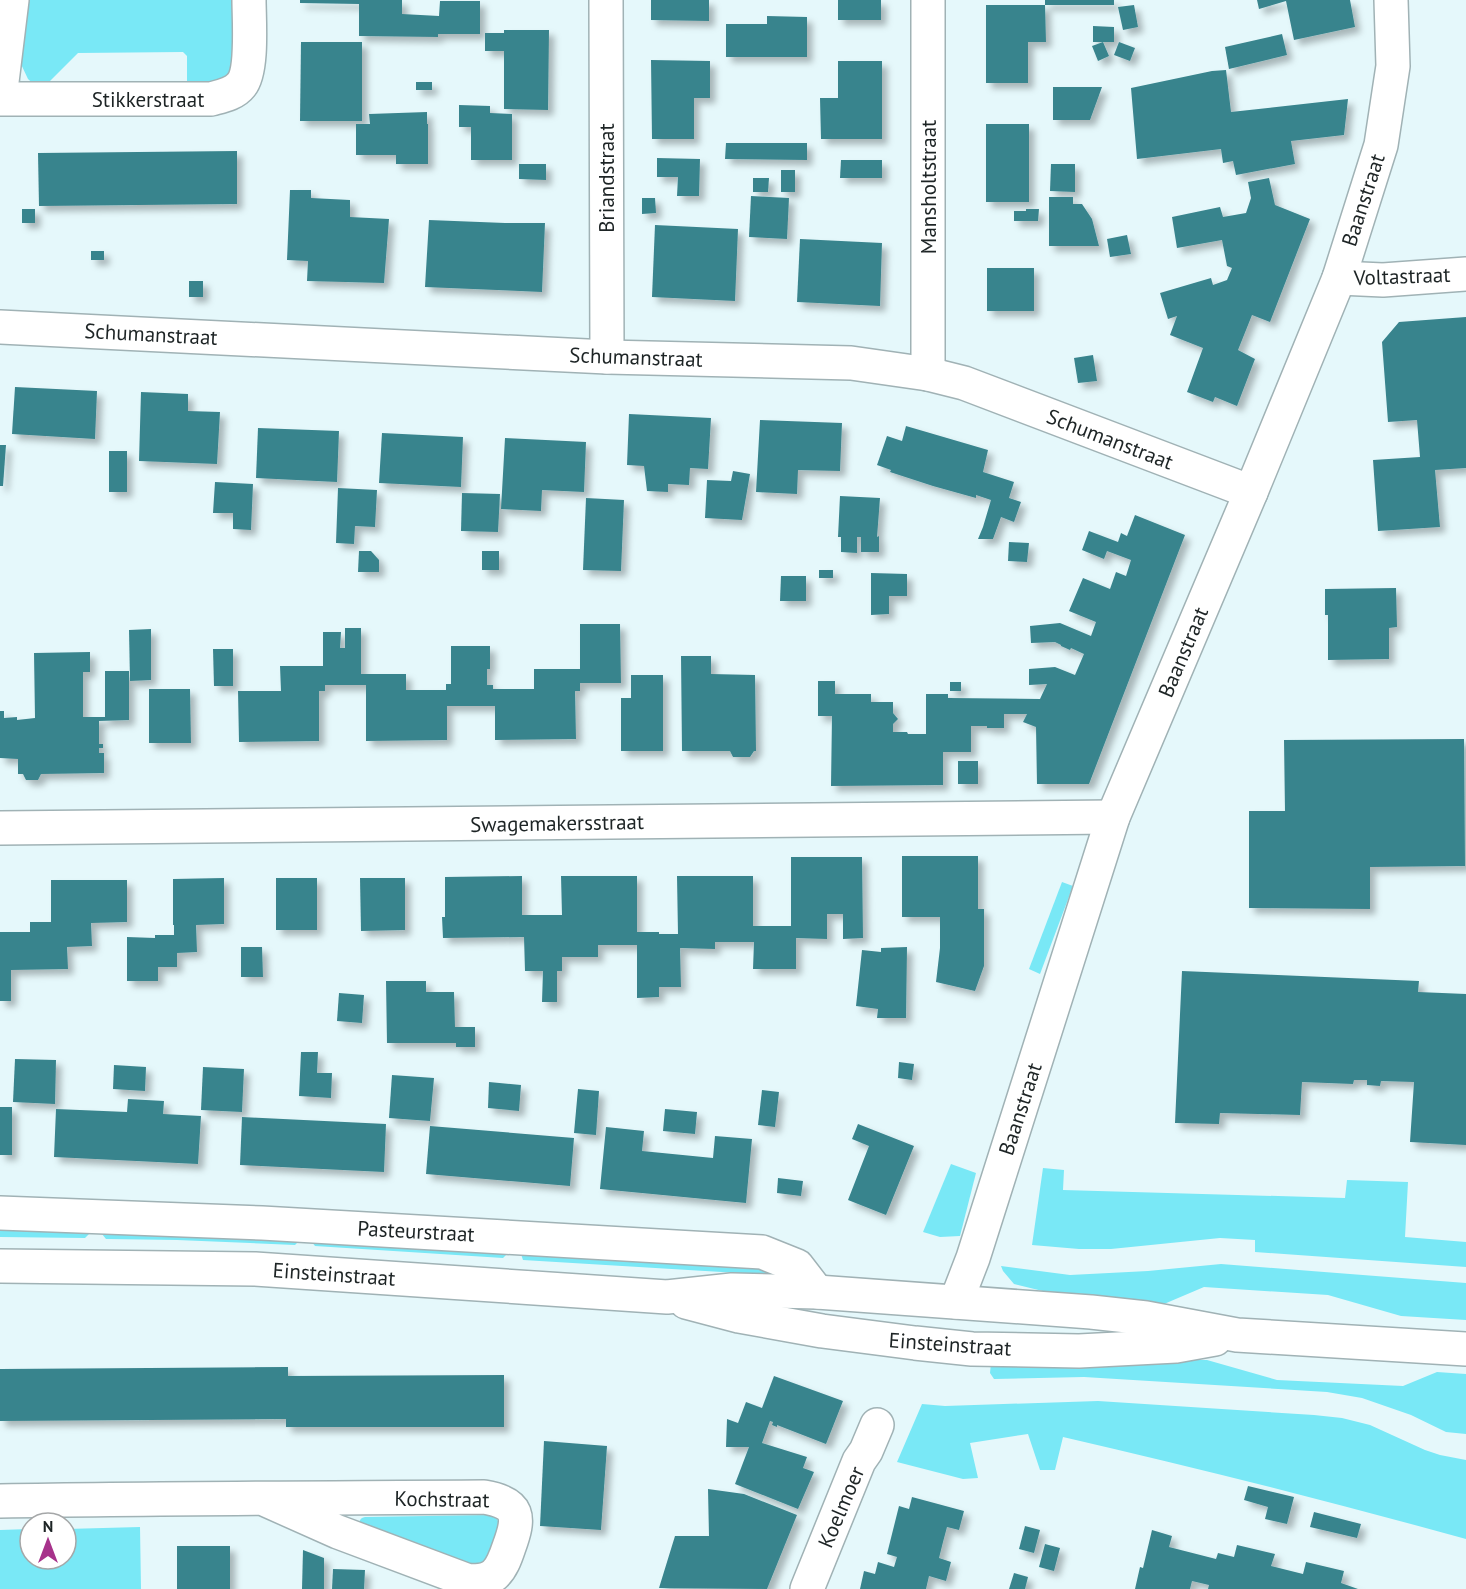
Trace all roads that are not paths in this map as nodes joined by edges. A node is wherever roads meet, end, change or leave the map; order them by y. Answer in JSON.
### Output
{"nodes":[{"id":1,"x":12,"y":0,"type":"edge"},
{"id":2,"x":249,"y":0,"type":"edge"},
{"id":3,"x":606,"y":0,"type":"edge"},
{"id":4,"x":928,"y":0,"type":"edge"},
{"id":5,"x":1390,"y":0,"type":"edge"},
{"id":6,"x":0,"y":98,"type":"edge"},
{"id":7,"x":1466,"y":274,"type":"edge"},
{"id":8,"x":1339,"y":278,"type":"junction"},
{"id":9,"x":0,"y":327,"type":"edge"},
{"id":10,"x":607,"y":357,"type":"junction"},
{"id":11,"x":928,"y":374,"type":"junction"},
{"id":12,"x":1251,"y":492,"type":"junction"},
{"id":13,"x":1113,"y":817,"type":"junction"},
{"id":14,"x":0,"y":828,"type":"edge"},
{"id":15,"x":0,"y":1213,"type":"edge"},
{"id":16,"x":0,"y":1266,"type":"edge"},
{"id":17,"x":817,"y":1292,"type":"junction"},
{"id":18,"x":667,"y":1297,"type":"junction"},
{"id":19,"x":956,"y":1302,"type":"junction"},
{"id":20,"x":1237,"y":1335,"type":"junction"},
{"id":21,"x":1466,"y":1349,"type":"edge"},
{"id":22,"x":877,"y":1425,"type":"dead end"},
{"id":23,"x":264,"y":1499,"type":"junction"},
{"id":24,"x":0,"y":1501,"type":"edge"},
{"id":25,"x":807,"y":1589,"type":"edge"}],
"edges":[{"from":1,"to":6,"type":"street"},
{"from":2,"to":6,"type":"street","name":"Stikkerstraat"},
{"from":3,"to":10,"type":"street","name":"Briandstraat"},
{"from":4,"to":11,"type":"street","name":"Mansholtstraat"},
{"from":5,"to":8,"type":"street","name":"Baanstraat"},
{"from":7,"to":8,"type":"street","name":"Voltastraat"},
{"from":8,"to":12,"type":"street","name":"Baanstraat"},
{"from":9,"to":10,"type":"street","name":"Schumanstraat"},
{"from":10,"to":11,"type":"street","name":"Schumanstraat"},
{"from":11,"to":12,"type":"street","name":"Schumanstraat"},
{"from":12,"to":13,"type":"street","name":"Baanstraat"},
{"from":13,"to":14,"type":"street","name":"Swagemakersstraat"},
{"from":13,"to":19,"type":"street","name":"Baanstraat"},
{"from":15,"to":17,"type":"street","name":"Pasteurstraat"},
{"from":16,"to":18,"type":"street","name":"Einsteinstraat"},
{"from":17,"to":18,"type":"street","name":"Einsteinstraat"},
{"from":17,"to":19,"type":"street","name":"Einsteinstraat"},
{"from":18,"to":20,"type":"street","name":"Einsteinstraat"},
{"from":19,"to":20,"type":"street","name":"Einsteinstraat"},
{"from":20,"to":21,"type":"street","name":"Einsteinstraat"},
{"from":22,"to":25,"type":"street","name":"Koelmoer"},
{"from":23,"to":23,"type":"street","name":"Kochstraat"},
{"from":23,"to":24,"type":"street","name":"Kochstraat"}]}
